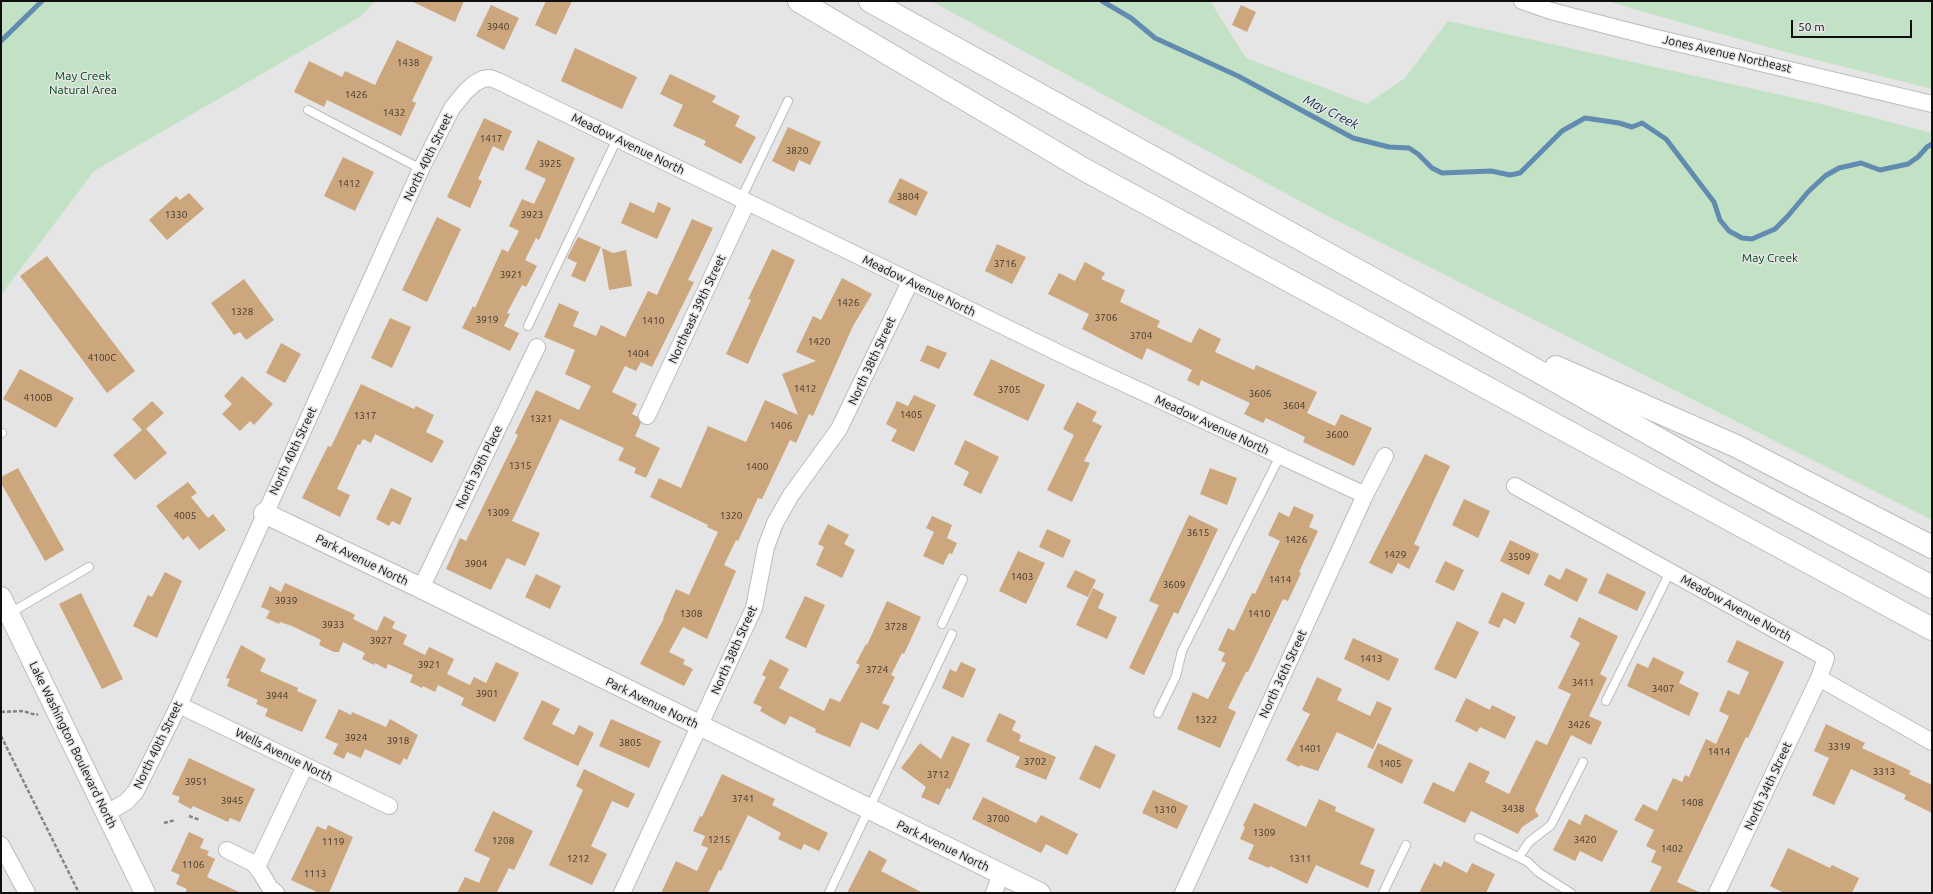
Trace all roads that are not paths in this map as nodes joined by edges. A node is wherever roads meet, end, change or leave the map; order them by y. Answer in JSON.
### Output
{"nodes":[{"id":1,"x":800,"y":1,"type":"edge"},
{"id":2,"x":870,"y":1,"type":"edge"},
{"id":3,"x":1522,"y":1,"type":"edge"},
{"id":4,"x":475,"y":83,"type":"joint"},
{"id":5,"x":788,"y":101,"type":"dead end"},
{"id":6,"x":1932,"y":104,"type":"edge"},
{"id":7,"x":308,"y":110,"type":"dead end"},
{"id":8,"x":617,"y":139,"type":"junction"},
{"id":9,"x":421,"y":169,"type":"junction"},
{"id":10,"x":744,"y":200,"type":"junction"},
{"id":11,"x":910,"y":282,"type":"junction"},
{"id":12,"x":1438,"y":315,"type":"junction"},
{"id":13,"x":528,"y":326,"type":"dead end"},
{"id":14,"x":537,"y":347,"type":"dead end"},
{"id":15,"x":647,"y":416,"type":"dead end"},
{"id":16,"x":1280,"y":456,"type":"junction"},
{"id":17,"x":1385,"y":456,"type":"dead end"},
{"id":18,"x":1515,"y":486,"type":"dead end"},
{"id":19,"x":1365,"y":495,"type":"junction"},
{"id":20,"x":264,"y":513,"type":"junction"},
{"id":21,"x":1932,"y":547,"type":"edge"},
{"id":22,"x":89,"y":567,"type":"dead end"},
{"id":23,"x":1670,"y":572,"type":"junction"},
{"id":24,"x":963,"y":579,"type":"dead end"},
{"id":25,"x":1932,"y":587,"type":"edge"},
{"id":26,"x":421,"y":588,"type":"junction"},
{"id":27,"x":5,"y":605,"type":"edge"},
{"id":28,"x":942,"y":624,"type":"dead end"},
{"id":29,"x":1932,"y":630,"type":"edge"},
{"id":30,"x":952,"y":634,"type":"dead end"},
{"id":31,"x":1819,"y":678,"type":"junction"},
{"id":32,"x":1606,"y":701,"type":"dead end"},
{"id":33,"x":179,"y":704,"type":"junction"},
{"id":34,"x":1158,"y":713,"type":"dead end"},
{"id":35,"x":700,"y":727,"type":"junction"},
{"id":36,"x":1932,"y":742,"type":"edge"},
{"id":37,"x":1582,"y":762,"type":"dead end"},
{"id":38,"x":305,"y":766,"type":"junction"},
{"id":39,"x":389,"y":806,"type":"dead end"},
{"id":40,"x":868,"y":809,"type":"junction"},
{"id":41,"x":107,"y":813,"type":"junction"},
{"id":42,"x":1479,"y":838,"type":"dead end"},
{"id":43,"x":1,"y":844,"type":"edge"},
{"id":44,"x":1406,"y":845,"type":"dead end"},
{"id":45,"x":227,"y":850,"type":"dead end"},
{"id":46,"x":1519,"y":857,"type":"junction"},
{"id":47,"x":258,"y":867,"type":"junction"},
{"id":48,"x":1001,"y":874,"type":"junction"},
{"id":49,"x":27,"y":893,"type":"edge"},
{"id":50,"x":145,"y":893,"type":"edge"},
{"id":51,"x":276,"y":893,"type":"edge"},
{"id":52,"x":622,"y":893,"type":"edge"},
{"id":53,"x":828,"y":893,"type":"edge"},
{"id":54,"x":994,"y":893,"type":"edge"},
{"id":55,"x":1040,"y":893,"type":"edge"},
{"id":56,"x":1183,"y":893,"type":"edge"},
{"id":57,"x":1384,"y":893,"type":"edge"},
{"id":58,"x":1571,"y":893,"type":"edge"},
{"id":59,"x":1717,"y":893,"type":"edge"}],
"edges":[{"from":1,"to":29,"type":"highway"},
{"from":2,"to":12,"type":"highway"},
{"from":3,"to":6,"type":"street","name":"Jones Avenue Northeast"},
{"from":4,"to":8,"type":"street","name":"Meadow Avenue North"},
{"from":4,"to":9,"type":"street","name":"North 40th Street"},
{"from":5,"to":10,"type":"lane"},
{"from":7,"to":9,"type":"lane"},
{"from":8,"to":10,"type":"street","name":"Meadow Avenue North"},
{"from":8,"to":13,"type":"lane"},
{"from":9,"to":20,"type":"street","name":"North 40th Street"},
{"from":10,"to":11,"type":"street","name":"Meadow Avenue North"},
{"from":10,"to":15,"type":"street","name":"Northeast 39th Street"},
{"from":11,"to":16,"type":"street","name":"Meadow Avenue North"},
{"from":11,"to":35,"type":"street","name":"North 38th Street"},
{"from":12,"to":21,"type":"highway"},
{"from":12,"to":25,"type":"highway"},
{"from":14,"to":26,"type":"street","name":"North 39th Place"},
{"from":16,"to":19,"type":"street","name":"Meadow Avenue North"},
{"from":16,"to":34,"type":"lane"},
{"from":17,"to":19,"type":"street","name":"North 36th Street"},
{"from":18,"to":23,"type":"street","name":"Meadow Avenue North"},
{"from":19,"to":56,"type":"street","name":"North 36th Street"},
{"from":20,"to":26,"type":"street","name":"Park Avenue North"},
{"from":20,"to":33,"type":"street","name":"North 40th Street"},
{"from":22,"to":27,"type":"lane"},
{"from":23,"to":31,"type":"street","name":"Meadow Avenue North"},
{"from":23,"to":32,"type":"lane"},
{"from":24,"to":28,"type":"lane"},
{"from":26,"to":35,"type":"street","name":"Park Avenue North"},
{"from":27,"to":41,"type":"street","name":"Lake Washington Boulevard North"},
{"from":30,"to":40,"type":"lane"},
{"from":31,"to":36,"type":"street"},
{"from":31,"to":59,"type":"street","name":"North 34th Street"},
{"from":33,"to":38,"type":"street","name":"Wells Avenue North"},
{"from":33,"to":41,"type":"street","name":"North 40th Street"},
{"from":35,"to":40,"type":"street","name":"Park Avenue North"},
{"from":35,"to":52,"type":"street","name":"North 38th Street"},
{"from":37,"to":46,"type":"lane"},
{"from":38,"to":39,"type":"street","name":"Wells Avenue North"},
{"from":38,"to":47,"type":"street"},
{"from":40,"to":48,"type":"street","name":"Park Avenue North"},
{"from":40,"to":53,"type":"lane"},
{"from":41,"to":50,"type":"street","name":"Lake Washington Boulevard North"},
{"from":42,"to":46,"type":"lane"},
{"from":43,"to":49,"type":"street"},
{"from":44,"to":57,"type":"lane"},
{"from":45,"to":47,"type":"street"},
{"from":46,"to":58,"type":"lane"},
{"from":47,"to":51,"type":"street"},
{"from":48,"to":54,"type":"street"},
{"from":48,"to":55,"type":"street","name":"Park Avenue North"}]}
